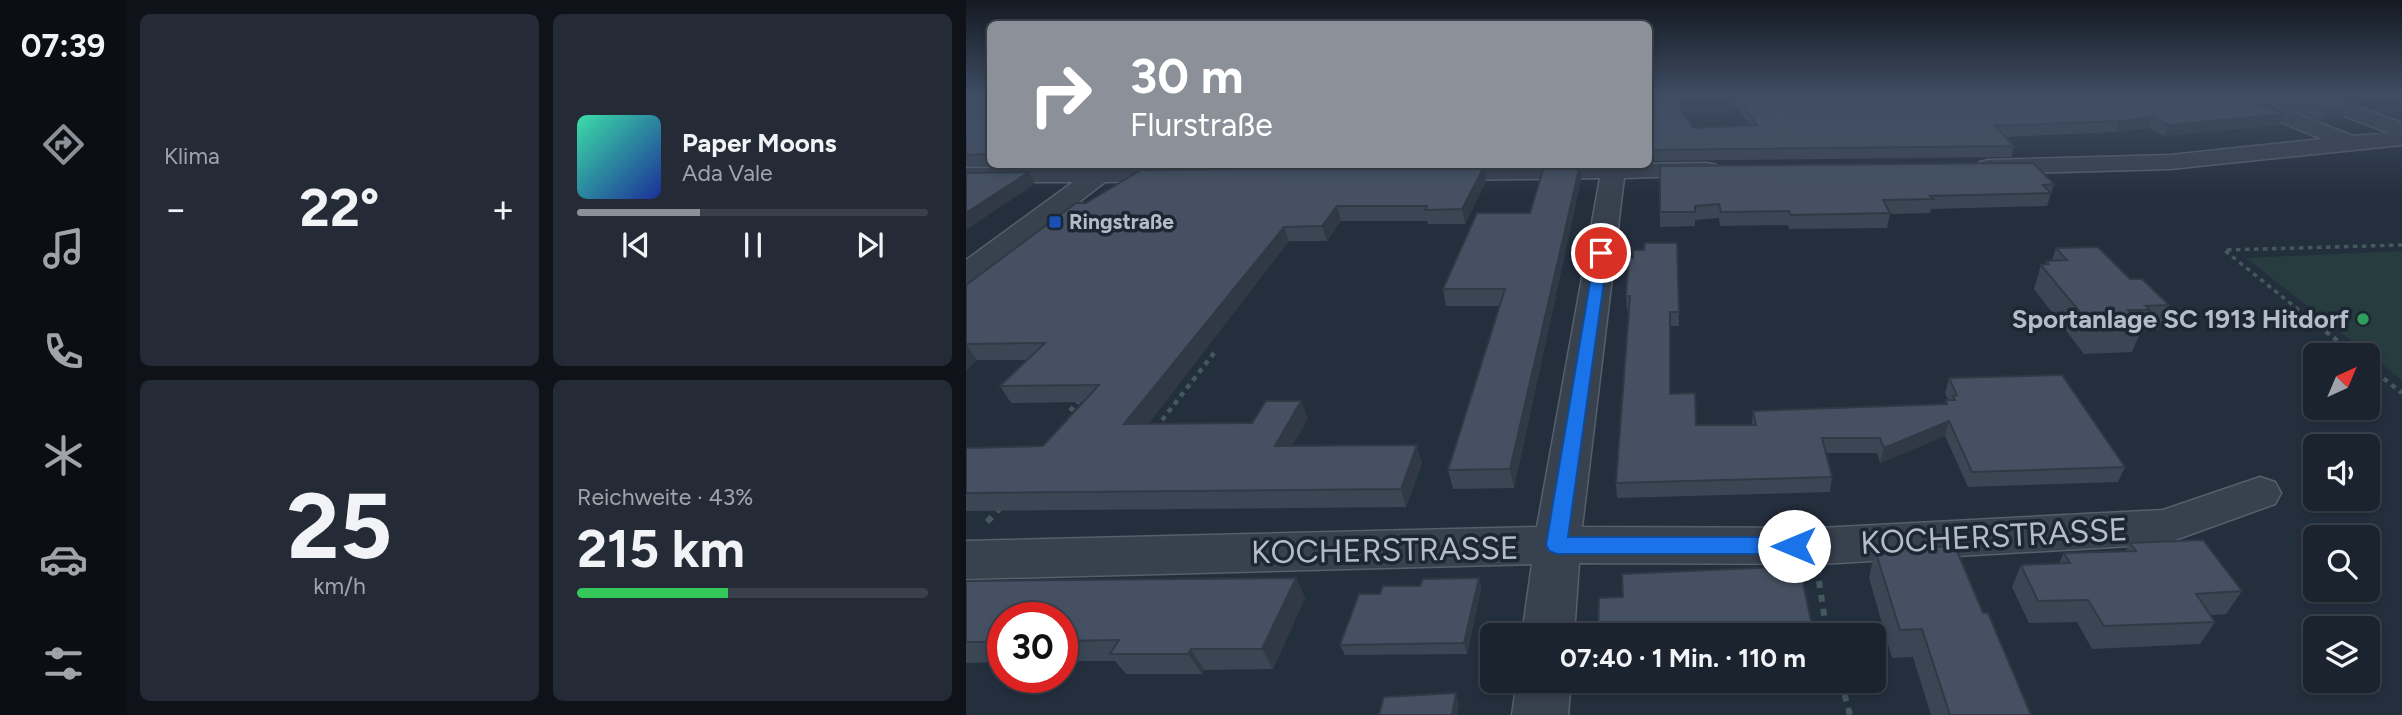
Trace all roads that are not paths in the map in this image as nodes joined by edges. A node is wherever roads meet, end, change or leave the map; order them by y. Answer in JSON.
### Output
{"nodes":[{"id":1,"x":2315,"y":129,"type":"edge"},
{"id":2,"x":2402,"y":138,"type":"edge"},
{"id":3,"x":2351,"y":144,"type":"junction"},
{"id":4,"x":1962,"y":167,"type":"edge"},
{"id":5,"x":1107,"y":169,"type":"edge"},
{"id":6,"x":1735,"y":170,"type":"edge"},
{"id":7,"x":1613,"y":171,"type":"junction"},
{"id":8,"x":1212,"y":173,"type":"edge"},
{"id":9,"x":1414,"y":173,"type":"edge"},
{"id":10,"x":966,"y":175,"type":"edge"},
{"id":11,"x":966,"y":274,"type":"edge"},
{"id":12,"x":2260,"y":493,"type":"dead end"},
{"id":13,"x":975,"y":542,"type":"edge"},
{"id":14,"x":1557,"y":545,"type":"junction"},
{"id":15,"x":1549,"y":623,"type":"edge"},
{"id":16,"x":1543,"y":693,"type":"edge"},
{"id":17,"x":1540,"y":715,"type":"edge"}],
"edges":[{"from":1,"to":3,"type":"street"},
{"from":2,"to":3,"type":"street"},
{"from":3,"to":4,"type":"street"},
{"from":5,"to":8,"type":"street"},
{"from":5,"to":10,"type":"street"},
{"from":5,"to":11,"type":"street"},
{"from":6,"to":7,"type":"street"},
{"from":7,"to":9,"type":"street"},
{"from":7,"to":14,"type":"street"},
{"from":12,"to":14,"type":"street","name":"KOCHERSTRASSE"},
{"from":13,"to":14,"type":"street","name":"KOCHERSTRASSE"},
{"from":14,"to":15,"type":"street"},
{"from":16,"to":17,"type":"street"}]}
